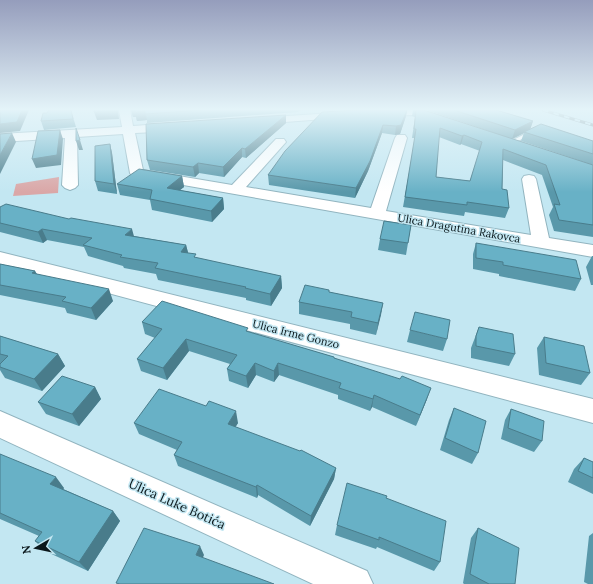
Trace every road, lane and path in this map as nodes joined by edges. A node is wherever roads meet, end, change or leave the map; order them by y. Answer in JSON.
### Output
{"nodes":[{"id":1,"x":13,"y":137,"type":"edge"},
{"id":2,"x":71,"y":137,"type":"edge"},
{"id":3,"x":130,"y":137,"type":"edge"},
{"id":4,"x":517,"y":137,"type":"edge"},
{"id":5,"x":0,"y":138,"type":"edge"},
{"id":6,"x":402,"y":138,"type":"dead end"},
{"id":7,"x":280,"y":142,"type":"dead end"},
{"id":8,"x":504,"y":142,"type":"joint"},
{"id":9,"x":522,"y":148,"type":"edge"},
{"id":10,"x":529,"y":179,"type":"dead end"},
{"id":11,"x":70,"y":184,"type":"dead end"},
{"id":12,"x":235,"y":190,"type":"junction"},
{"id":13,"x":377,"y":214,"type":"junction"},
{"id":14,"x":541,"y":242,"type":"junction"},
{"id":15,"x":593,"y":251,"type":"edge"},
{"id":16,"x":0,"y":258,"type":"edge"},
{"id":17,"x":593,"y":410,"type":"edge"},
{"id":18,"x":0,"y":424,"type":"edge"},
{"id":19,"x":354,"y":584,"type":"edge"}],
"edges":[{"from":1,"to":5,"type":"street"},
{"from":2,"to":11,"type":"street"},
{"from":3,"to":12,"type":"street","name":"Ulica Dragutina Rakovca"},
{"from":4,"to":8,"type":"lane"},
{"from":6,"to":13,"type":"street"},
{"from":7,"to":12,"type":"street"},
{"from":8,"to":9,"type":"street"},
{"from":10,"to":14,"type":"street"},
{"from":12,"to":13,"type":"street","name":"Ulica Dragutina Rakovca"},
{"from":13,"to":14,"type":"street","name":"Ulica Dragutina Rakovca"},
{"from":14,"to":15,"type":"street","name":"Ulica Dragutina Rakovca"},
{"from":16,"to":17,"type":"street","name":"Ulica Irme Gonzo"},
{"from":18,"to":19,"type":"street","name":"Ulica Luke Botića"}]}
